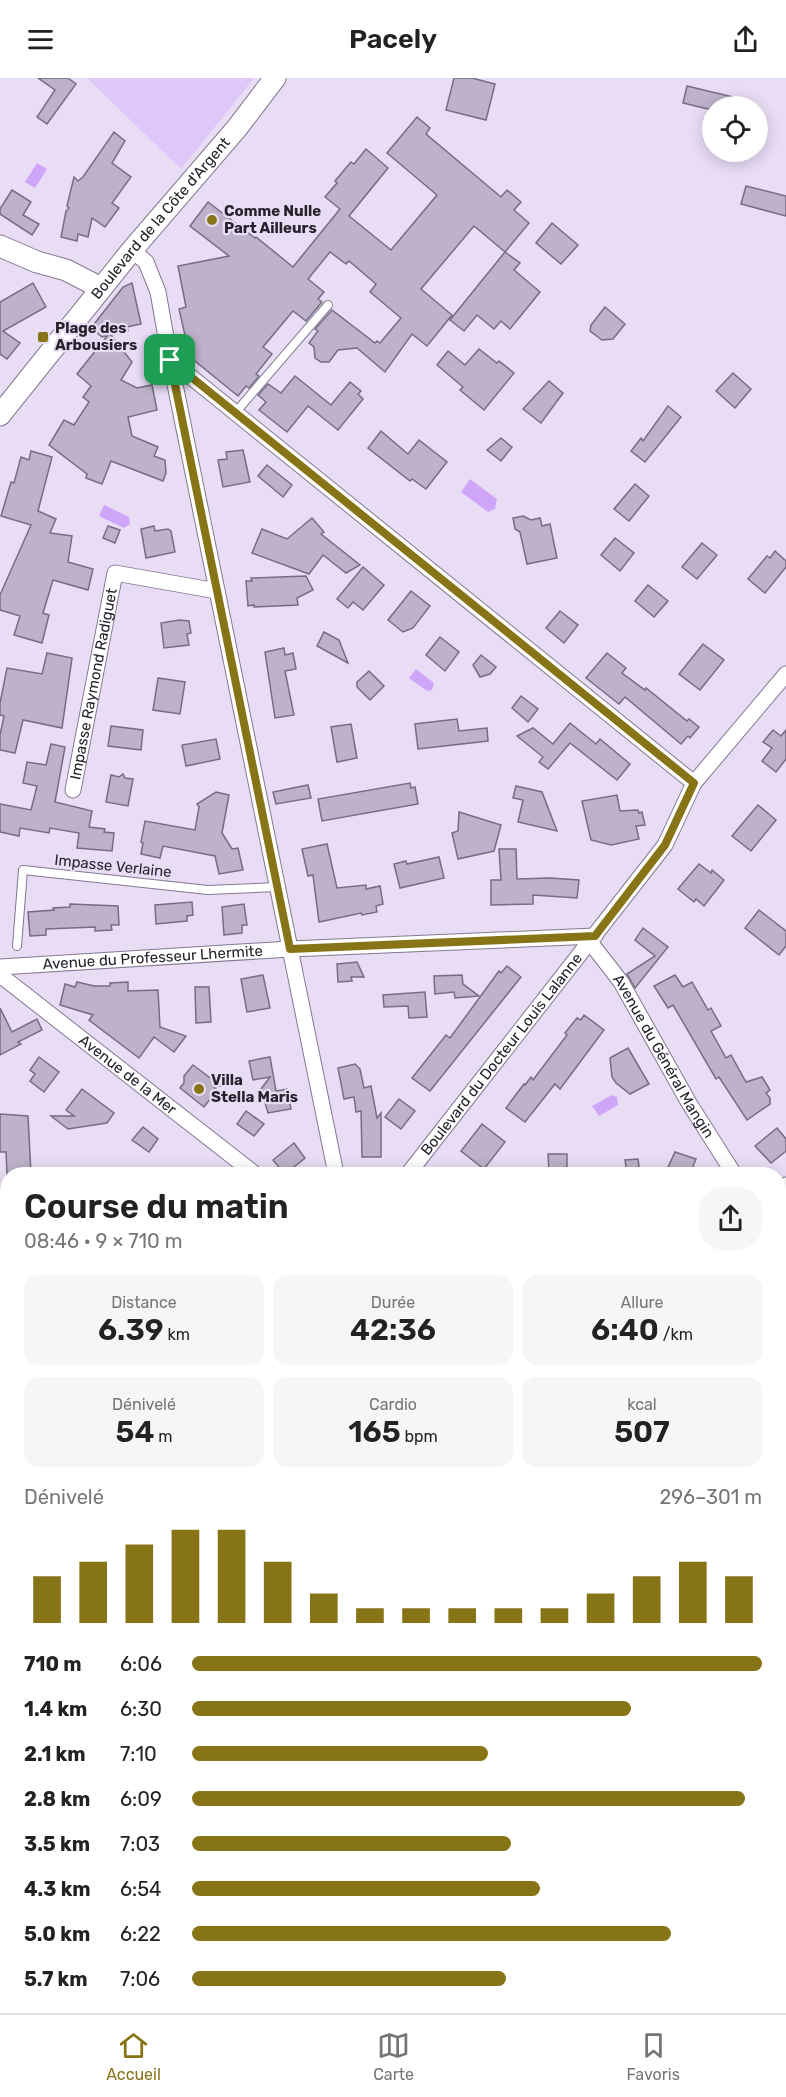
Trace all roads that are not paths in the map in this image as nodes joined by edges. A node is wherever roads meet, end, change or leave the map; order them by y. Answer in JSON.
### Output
{"nodes":[{"id":1,"x":275,"y":78,"type":"edge"},
{"id":2,"x":0,"y":246,"type":"edge"},
{"id":3,"x":132,"y":250,"type":"junction"},
{"id":4,"x":100,"y":288,"type":"junction"},
{"id":5,"x":328,"y":305,"type":"dead end"},
{"id":6,"x":170,"y":360,"type":"junction"},
{"id":7,"x":235,"y":413,"type":"junction"},
{"id":8,"x":0,"y":415,"type":"edge"},
{"id":9,"x":217,"y":591,"type":"junction"},
{"id":10,"x":786,"y":674,"type":"edge"},
{"id":11,"x":694,"y":783,"type":"junction"},
{"id":12,"x":73,"y":790,"type":"dead end"},
{"id":13,"x":276,"y":887,"type":"junction"},
{"id":14,"x":592,"y":939,"type":"junction"},
{"id":15,"x":17,"y":946,"type":"dead end"},
{"id":16,"x":290,"y":949,"type":"junction"},
{"id":17,"x":0,"y":967,"type":"edge"},
{"id":18,"x":0,"y":975,"type":"edge"},
{"id":19,"x":246,"y":1167,"type":"edge"},
{"id":20,"x":335,"y":1167,"type":"edge"},
{"id":21,"x":413,"y":1167,"type":"edge"},
{"id":22,"x":730,"y":1167,"type":"edge"}],
"edges":[{"from":1,"to":3,"type":"main road","name":"Boulevard de la Côte d'Argent"},
{"from":2,"to":4,"type":"main road"},
{"from":3,"to":4,"type":"main road","name":"Boulevard de la Côte d'Argent"},
{"from":3,"to":6,"type":"street"},
{"from":4,"to":8,"type":"main road","name":"Boulevard de la Côte d'Argent"},
{"from":5,"to":7,"type":"lane"},
{"from":6,"to":7,"type":"street"},
{"from":6,"to":9,"type":"street"},
{"from":7,"to":11,"type":"street"},
{"from":9,"to":12,"type":"street","name":"Impasse Raymond Radiguet"},
{"from":9,"to":13,"type":"street"},
{"from":10,"to":11,"type":"street","name":"Boulevard du Docteur Louis Lalanne"},
{"from":11,"to":14,"type":"street","name":"Boulevard du Docteur Louis Lalanne"},
{"from":13,"to":15,"type":"lane","name":"Impasse Verlaine"},
{"from":13,"to":16,"type":"street"},
{"from":14,"to":16,"type":"street","name":"Avenue du Professeur Lhermite"},
{"from":14,"to":21,"type":"street","name":"Boulevard du Docteur Louis Lalanne"},
{"from":14,"to":22,"type":"street","name":"Avenue du Général Mangin"},
{"from":16,"to":17,"type":"street","name":"Avenue du Professeur Lhermite"},
{"from":16,"to":20,"type":"street"},
{"from":18,"to":19,"type":"street","name":"Avenue de la Mer"}]}
